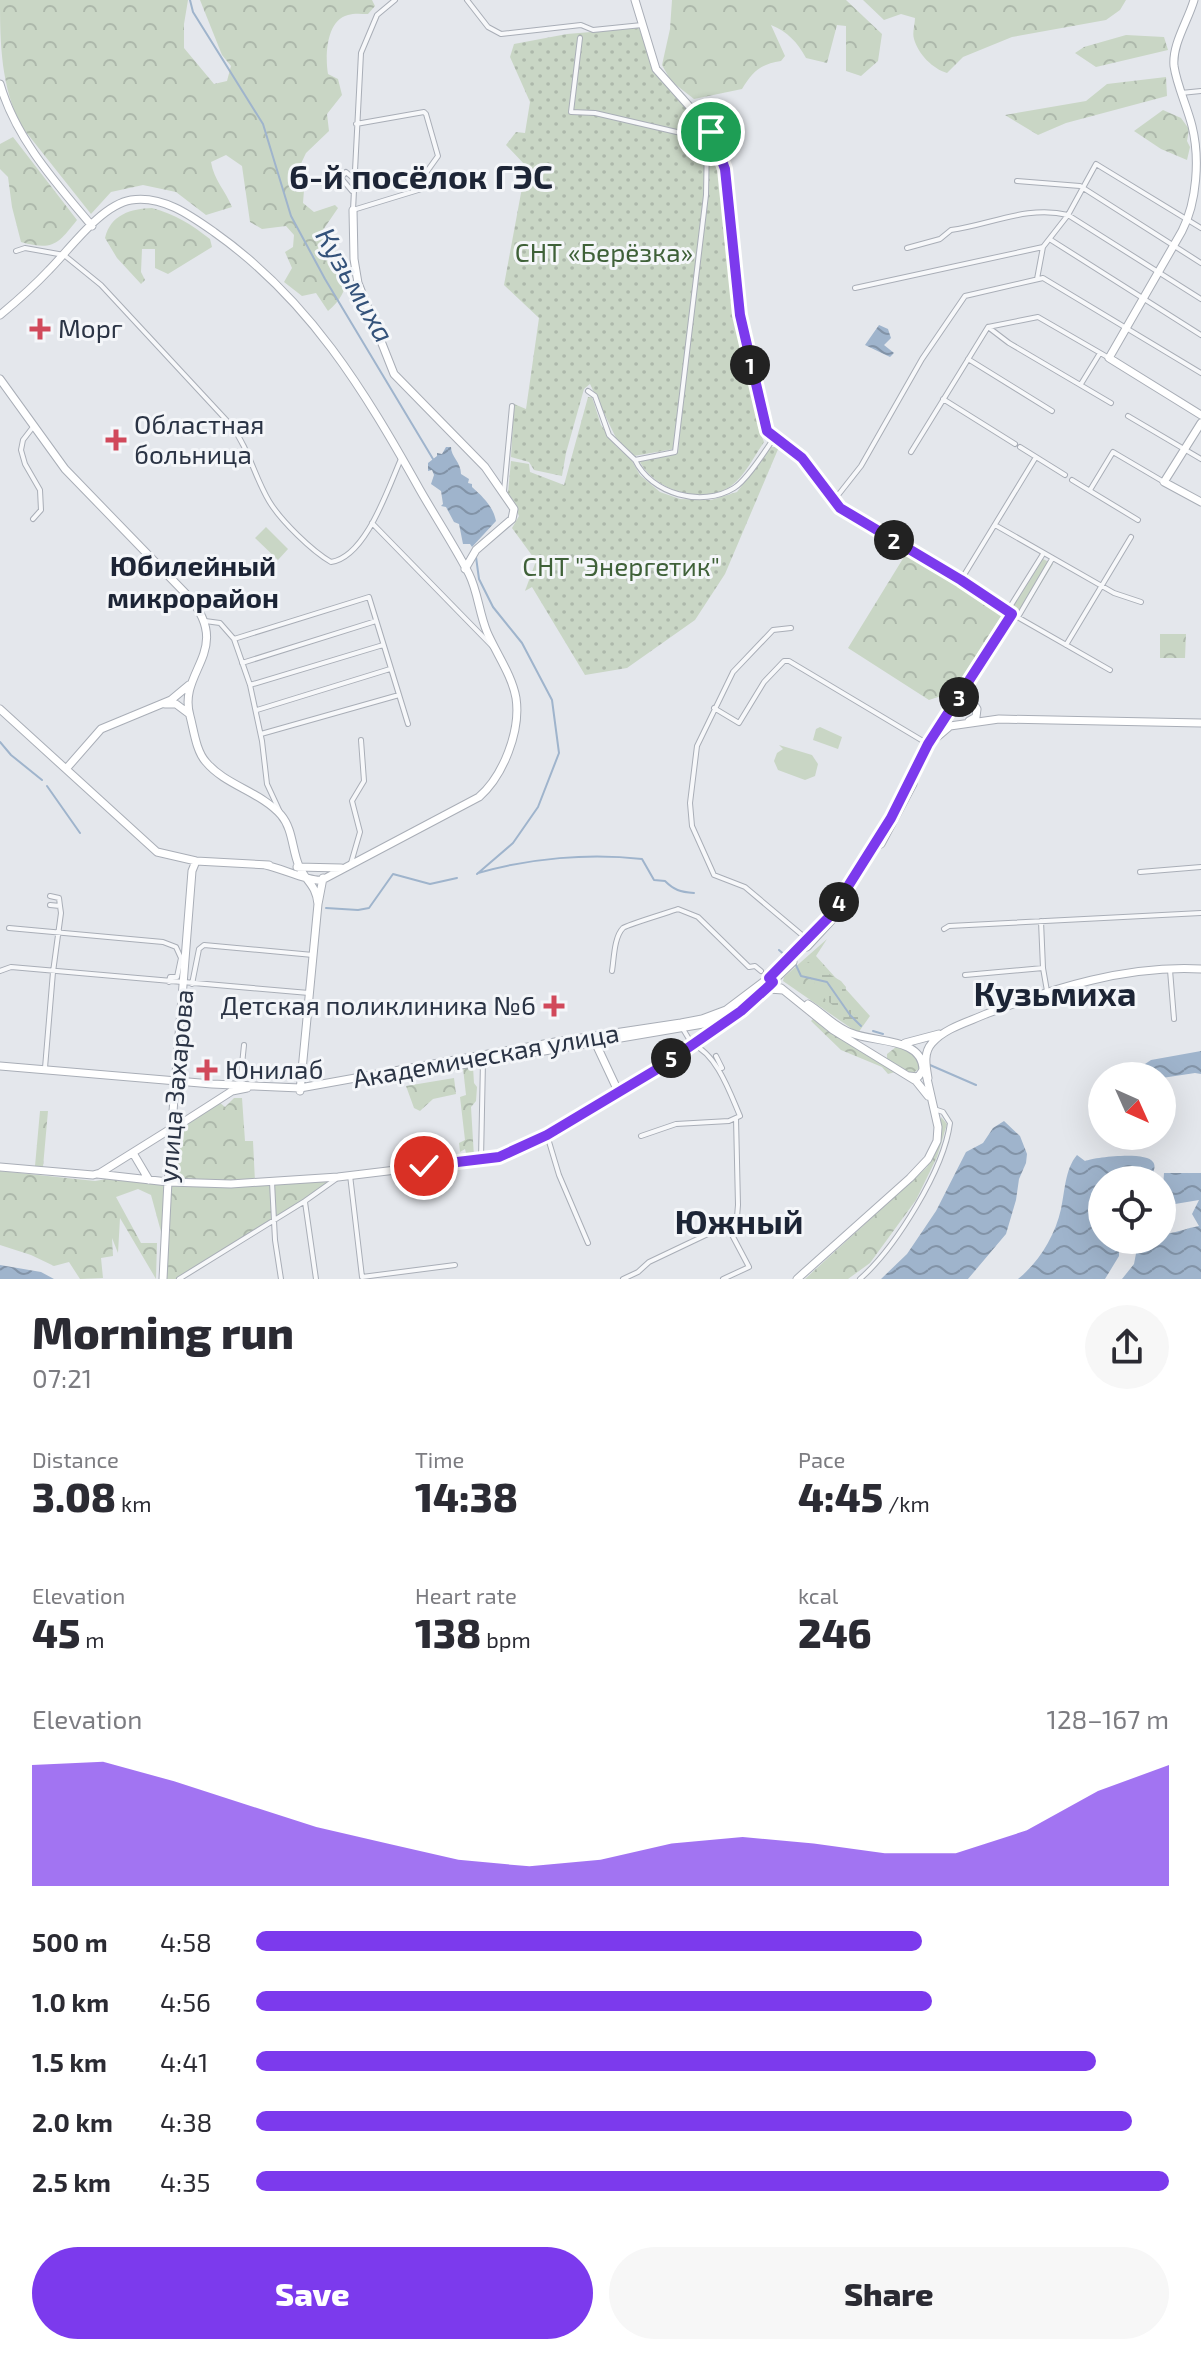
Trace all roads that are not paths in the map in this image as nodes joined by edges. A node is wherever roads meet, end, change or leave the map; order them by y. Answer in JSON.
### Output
{"nodes":[{"id":1,"x":395,"y":0,"type":"edge"},
{"id":2,"x":467,"y":0,"type":"edge"},
{"id":3,"x":635,"y":0,"type":"edge"},
{"id":4,"x":1194,"y":0,"type":"edge"},
{"id":5,"x":644,"y":25,"type":"junction"},
{"id":6,"x":580,"y":38,"type":"dead end"},
{"id":7,"x":0,"y":84,"type":"edge"},
{"id":8,"x":1201,"y":91,"type":"edge"},
{"id":9,"x":1181,"y":93,"type":"junction"},
{"id":10,"x":356,"y":124,"type":"junction"},
{"id":11,"x":353,"y":178,"type":"junction"},
{"id":12,"x":1017,"y":181,"type":"dead end"},
{"id":13,"x":438,"y":184,"type":"dead end"},
{"id":14,"x":1083,"y":188,"type":"junction"},
{"id":15,"x":352,"y":191,"type":"junction"},
{"id":16,"x":412,"y":193,"type":"junction"},
{"id":17,"x":353,"y":210,"type":"junction"},
{"id":18,"x":1068,"y":215,"type":"junction"},
{"id":19,"x":1187,"y":220,"type":"junction"},
{"id":20,"x":92,"y":226,"type":"junction"},
{"id":21,"x":1201,"y":228,"type":"edge"},
{"id":22,"x":1051,"y":240,"type":"junction"},
{"id":23,"x":1173,"y":246,"type":"junction"},
{"id":24,"x":1043,"y":247,"type":"junction"},
{"id":25,"x":907,"y":248,"type":"dead end"},
{"id":26,"x":16,"y":251,"type":"dead end"},
{"id":27,"x":64,"y":255,"type":"junction"},
{"id":28,"x":1201,"y":263,"type":"edge"},
{"id":29,"x":1158,"y":271,"type":"junction"},
{"id":30,"x":1037,"y":279,"type":"junction"},
{"id":31,"x":855,"y":288,"type":"dead end"},
{"id":32,"x":1143,"y":299,"type":"junction"},
{"id":33,"x":1201,"y":299,"type":"edge"},
{"id":34,"x":0,"y":315,"type":"edge"},
{"id":35,"x":988,"y":327,"type":"junction"},
{"id":36,"x":1126,"y":328,"type":"junction"},
{"id":37,"x":1201,"y":335,"type":"edge"},
{"id":38,"x":1100,"y":353,"type":"junction"},
{"id":39,"x":1109,"y":358,"type":"junction"},
{"id":40,"x":968,"y":359,"type":"junction"},
{"id":41,"x":1201,"y":373,"type":"edge"},
{"id":42,"x":0,"y":379,"type":"edge"},
{"id":43,"x":1081,"y":384,"type":"junction"},
{"id":44,"x":588,"y":391,"type":"dead end"},
{"id":45,"x":943,"y":399,"type":"junction"},
{"id":46,"x":1111,"y":403,"type":"dead end"},
{"id":47,"x":512,"y":406,"type":"dead end"},
{"id":48,"x":1052,"y":411,"type":"dead end"},
{"id":49,"x":1201,"y":415,"type":"edge"},
{"id":50,"x":1128,"y":416,"type":"dead end"},
{"id":51,"x":1201,"y":423,"type":"edge"},
{"id":52,"x":35,"y":425,"type":"junction"},
{"id":53,"x":774,"y":438,"type":"junction"},
{"id":54,"x":1015,"y":444,"type":"dead end"},
{"id":55,"x":1020,"y":447,"type":"dead end"},
{"id":56,"x":1185,"y":449,"type":"junction"},
{"id":57,"x":911,"y":452,"type":"dead end"},
{"id":58,"x":402,"y":457,"type":"junction"},
{"id":59,"x":1036,"y":457,"type":"junction"},
{"id":60,"x":1201,"y":459,"type":"edge"},
{"id":61,"x":635,"y":460,"type":"junction"},
{"id":62,"x":1065,"y":475,"type":"dead end"},
{"id":63,"x":1072,"y":480,"type":"dead end"},
{"id":64,"x":1164,"y":482,"type":"junction"},
{"id":65,"x":1090,"y":490,"type":"junction"},
{"id":66,"x":504,"y":493,"type":"junction"},
{"id":67,"x":833,"y":500,"type":"junction"},
{"id":68,"x":1201,"y":502,"type":"edge"},
{"id":69,"x":33,"y":519,"type":"dead end"},
{"id":70,"x":1138,"y":520,"type":"dead end"},
{"id":71,"x":372,"y":523,"type":"junction"},
{"id":72,"x":995,"y":525,"type":"junction"},
{"id":73,"x":1131,"y":537,"type":"dead end"},
{"id":74,"x":1043,"y":554,"type":"junction"},
{"id":75,"x":1052,"y":559,"type":"junction"},
{"id":76,"x":465,"y":569,"type":"junction"},
{"id":77,"x":961,"y":580,"type":"junction"},
{"id":78,"x":1101,"y":586,"type":"junction"},
{"id":79,"x":1141,"y":602,"type":"dead end"},
{"id":80,"x":1012,"y":613,"type":"junction"},
{"id":81,"x":205,"y":621,"type":"junction"},
{"id":82,"x":376,"y":621,"type":"junction"},
{"id":83,"x":791,"y":628,"type":"dead end"},
{"id":84,"x":234,"y":639,"type":"junction"},
{"id":85,"x":383,"y":645,"type":"junction"},
{"id":86,"x":1066,"y":645,"type":"junction"},
{"id":87,"x":494,"y":648,"type":"junction"},
{"id":88,"x":242,"y":663,"type":"junction"},
{"id":89,"x":390,"y":669,"type":"junction"},
{"id":90,"x":1110,"y":670,"type":"dead end"},
{"id":91,"x":970,"y":679,"type":"junction"},
{"id":92,"x":192,"y":682,"type":"junction"},
{"id":93,"x":250,"y":685,"type":"junction"},
{"id":94,"x":399,"y":695,"type":"junction"},
{"id":95,"x":960,"y":696,"type":"junction"},
{"id":96,"x":163,"y":704,"type":"junction"},
{"id":97,"x":976,"y":704,"type":"junction"},
{"id":98,"x":714,"y":708,"type":"junction"},
{"id":99,"x":0,"y":709,"type":"edge"},
{"id":100,"x":257,"y":710,"type":"junction"},
{"id":101,"x":188,"y":713,"type":"junction"},
{"id":102,"x":948,"y":713,"type":"junction"},
{"id":103,"x":999,"y":719,"type":"junction"},
{"id":104,"x":1201,"y":723,"type":"edge"},
{"id":105,"x":408,"y":724,"type":"dead end"},
{"id":106,"x":960,"y":724,"type":"junction"},
{"id":107,"x":261,"y":734,"type":"junction"},
{"id":108,"x":361,"y":740,"type":"dead end"},
{"id":109,"x":928,"y":744,"type":"junction"},
{"id":110,"x":66,"y":769,"type":"junction"},
{"id":111,"x":283,"y":816,"type":"junction"},
{"id":112,"x":173,"y":857,"type":"junction"},
{"id":113,"x":196,"y":861,"type":"junction"},
{"id":114,"x":216,"y":862,"type":"junction"},
{"id":115,"x":265,"y":865,"type":"junction"},
{"id":116,"x":347,"y":866,"type":"junction"},
{"id":117,"x":300,"y":867,"type":"junction"},
{"id":118,"x":1201,"y":867,"type":"edge"},
{"id":119,"x":316,"y":869,"type":"junction"},
{"id":120,"x":1140,"y":872,"type":"dead end"},
{"id":121,"x":194,"y":875,"type":"junction"},
{"id":122,"x":318,"y":878,"type":"junction"},
{"id":123,"x":50,"y":896,"type":"dead end"},
{"id":124,"x":318,"y":904,"type":"junction"},
{"id":125,"x":50,"y":905,"type":"dead end"},
{"id":126,"x":60,"y":906,"type":"junction"},
{"id":127,"x":1201,"y":913,"type":"edge"},
{"id":128,"x":1041,"y":921,"type":"junction"},
{"id":129,"x":9,"y":928,"type":"dead end"},
{"id":130,"x":944,"y":929,"type":"dead end"},
{"id":131,"x":56,"y":933,"type":"junction"},
{"id":132,"x":808,"y":940,"type":"junction"},
{"id":133,"x":313,"y":955,"type":"junction"},
{"id":134,"x":791,"y":960,"type":"junction"},
{"id":135,"x":1043,"y":968,"type":"junction"},
{"id":136,"x":1201,"y":969,"type":"edge"},
{"id":137,"x":1170,"y":970,"type":"junction"},
{"id":138,"x":0,"y":971,"type":"edge"},
{"id":139,"x":612,"y":971,"type":"dead end"},
{"id":140,"x":761,"y":971,"type":"joint"},
{"id":141,"x":53,"y":972,"type":"junction"},
{"id":142,"x":965,"y":975,"type":"dead end"},
{"id":143,"x":772,"y":979,"type":"junction"},
{"id":144,"x":169,"y":982,"type":"junction"},
{"id":145,"x":188,"y":983,"type":"junction"},
{"id":146,"x":783,"y":990,"type":"junction"},
{"id":147,"x":1047,"y":991,"type":"junction"},
{"id":148,"x":309,"y":993,"type":"junction"},
{"id":149,"x":753,"y":1000,"type":"junction"},
{"id":150,"x":1174,"y":1019,"type":"dead end"},
{"id":151,"x":683,"y":1029,"type":"junction"},
{"id":152,"x":945,"y":1032,"type":"junction"},
{"id":153,"x":863,"y":1038,"type":"junction"},
{"id":154,"x":937,"y":1038,"type":"junction"},
{"id":155,"x":597,"y":1040,"type":"junction"},
{"id":156,"x":692,"y":1044,"type":"junction"},
{"id":157,"x":892,"y":1044,"type":"junction"},
{"id":158,"x":244,"y":1045,"type":"dead end"},
{"id":159,"x":860,"y":1047,"type":"junction"},
{"id":160,"x":716,"y":1056,"type":"dead end"},
{"id":161,"x":484,"y":1058,"type":"junction"},
{"id":162,"x":885,"y":1062,"type":"junction"},
{"id":163,"x":923,"y":1065,"type":"junction"},
{"id":164,"x":0,"y":1066,"type":"edge"},
{"id":165,"x":722,"y":1068,"type":"dead end"},
{"id":166,"x":302,"y":1069,"type":"junction"},
{"id":167,"x":45,"y":1070,"type":"junction"},
{"id":168,"x":907,"y":1075,"type":"junction"},
{"id":169,"x":928,"y":1078,"type":"junction"},
{"id":170,"x":176,"y":1080,"type":"junction"},
{"id":171,"x":342,"y":1081,"type":"junction"},
{"id":172,"x":212,"y":1084,"type":"junction"},
{"id":173,"x":240,"y":1086,"type":"junction"},
{"id":174,"x":300,"y":1090,"type":"junction"},
{"id":175,"x":618,"y":1091,"type":"junction"},
{"id":176,"x":214,"y":1102,"type":"junction"},
{"id":177,"x":174,"y":1107,"type":"junction"},
{"id":178,"x":933,"y":1107,"type":"junction"},
{"id":179,"x":736,"y":1118,"type":"junction"},
{"id":180,"x":185,"y":1120,"type":"junction"},
{"id":181,"x":172,"y":1128,"type":"junction"},
{"id":182,"x":547,"y":1135,"type":"junction"},
{"id":183,"x":641,"y":1136,"type":"dead end"},
{"id":184,"x":133,"y":1153,"type":"junction"},
{"id":185,"x":480,"y":1155,"type":"junction"},
{"id":186,"x":0,"y":1167,"type":"edge"},
{"id":187,"x":97,"y":1174,"type":"junction"},
{"id":188,"x":350,"y":1175,"type":"junction"},
{"id":189,"x":338,"y":1177,"type":"junction"},
{"id":190,"x":149,"y":1180,"type":"junction"},
{"id":191,"x":168,"y":1182,"type":"junction"},
{"id":192,"x":272,"y":1182,"type":"junction"},
{"id":193,"x":305,"y":1201,"type":"junction"},
{"id":194,"x":274,"y":1220,"type":"junction"},
{"id":195,"x":731,"y":1223,"type":"junction"},
{"id":196,"x":588,"y":1243,"type":"dead end"},
{"id":197,"x":455,"y":1265,"type":"dead end"},
{"id":198,"x":163,"y":1279,"type":"edge"},
{"id":199,"x":179,"y":1279,"type":"edge"},
{"id":200,"x":281,"y":1279,"type":"edge"},
{"id":201,"x":316,"y":1279,"type":"edge"},
{"id":202,"x":623,"y":1279,"type":"edge"},
{"id":203,"x":723,"y":1279,"type":"edge"},
{"id":204,"x":797,"y":1279,"type":"edge"},
{"id":205,"x":860,"y":1279,"type":"edge"}],
"edges":[{"from":1,"to":10,"type":"street"},
{"from":2,"to":5,"type":"street"},
{"from":3,"to":5,"type":"main road"},
{"from":4,"to":9,"type":"main road"},
{"from":5,"to":53,"type":"main road"},
{"from":6,"to":61,"type":"street"},
{"from":7,"to":20,"type":"main road"},
{"from":8,"to":9,"type":"street"},
{"from":9,"to":19,"type":"main road"},
{"from":10,"to":11,"type":"street"},
{"from":10,"to":16,"type":"street"},
{"from":11,"to":15,"type":"street"},
{"from":11,"to":15,"type":"street"},
{"from":12,"to":14,"type":"street"},
{"from":13,"to":16,"type":"street"},
{"from":14,"to":18,"type":"street"},
{"from":14,"to":19,"type":"street"},
{"from":14,"to":23,"type":"street"},
{"from":15,"to":17,"type":"street"},
{"from":16,"to":17,"type":"street"},
{"from":17,"to":66,"type":"main road"},
{"from":18,"to":22,"type":"street"},
{"from":18,"to":25,"type":"street"},
{"from":18,"to":29,"type":"street"},
{"from":19,"to":21,"type":"street"},
{"from":19,"to":23,"type":"main road"},
{"from":20,"to":27,"type":"main road"},
{"from":20,"to":58,"type":"main road"},
{"from":22,"to":24,"type":"street"},
{"from":22,"to":32,"type":"street"},
{"from":23,"to":28,"type":"street"},
{"from":23,"to":29,"type":"main road"},
{"from":24,"to":30,"type":"street"},
{"from":24,"to":31,"type":"street"},
{"from":26,"to":27,"type":"street"},
{"from":27,"to":34,"type":"main road"},
{"from":27,"to":71,"type":"street"},
{"from":29,"to":32,"type":"main road"},
{"from":29,"to":33,"type":"street"},
{"from":30,"to":36,"type":"street"},
{"from":30,"to":67,"type":"street"},
{"from":32,"to":36,"type":"main road"},
{"from":32,"to":37,"type":"street"},
{"from":35,"to":38,"type":"street"},
{"from":35,"to":40,"type":"street"},
{"from":35,"to":43,"type":"street"},
{"from":36,"to":39,"type":"main road"},
{"from":36,"to":41,"type":"street"},
{"from":38,"to":39,"type":"street"},
{"from":38,"to":43,"type":"street"},
{"from":39,"to":49,"type":"main road"},
{"from":40,"to":45,"type":"street"},
{"from":40,"to":48,"type":"street"},
{"from":42,"to":52,"type":"main road"},
{"from":43,"to":46,"type":"street"},
{"from":44,"to":61,"type":"street"},
{"from":45,"to":54,"type":"street"},
{"from":45,"to":57,"type":"street"},
{"from":47,"to":66,"type":"street"},
{"from":50,"to":56,"type":"street"},
{"from":51,"to":56,"type":"main road"},
{"from":52,"to":69,"type":"street"},
{"from":52,"to":81,"type":"main road"},
{"from":53,"to":61,"type":"street"},
{"from":53,"to":67,"type":"main road"},
{"from":55,"to":59,"type":"street"},
{"from":56,"to":60,"type":"street"},
{"from":56,"to":64,"type":"main road"},
{"from":58,"to":71,"type":"street"},
{"from":58,"to":76,"type":"main road"},
{"from":59,"to":62,"type":"street"},
{"from":59,"to":72,"type":"street"},
{"from":63,"to":65,"type":"street"},
{"from":64,"to":65,"type":"street"},
{"from":64,"to":68,"type":"main road"},
{"from":65,"to":70,"type":"street"},
{"from":66,"to":76,"type":"main road"},
{"from":67,"to":77,"type":"main road"},
{"from":71,"to":87,"type":"street"},
{"from":72,"to":74,"type":"street"},
{"from":72,"to":77,"type":"street"},
{"from":73,"to":78,"type":"street"},
{"from":74,"to":75,"type":"street"},
{"from":74,"to":80,"type":"street"},
{"from":75,"to":78,"type":"street"},
{"from":75,"to":80,"type":"street"},
{"from":76,"to":87,"type":"main road"},
{"from":77,"to":80,"type":"main road"},
{"from":78,"to":79,"type":"street"},
{"from":78,"to":86,"type":"street"},
{"from":80,"to":86,"type":"street"},
{"from":80,"to":91,"type":"main road"},
{"from":81,"to":84,"type":"street"},
{"from":81,"to":92,"type":"main road"},
{"from":82,"to":84,"type":"street"},
{"from":82,"to":85,"type":"street"},
{"from":82,"to":88,"type":"street"},
{"from":83,"to":98,"type":"street"},
{"from":84,"to":88,"type":"street"},
{"from":85,"to":89,"type":"street"},
{"from":85,"to":93,"type":"street"},
{"from":86,"to":90,"type":"street"},
{"from":87,"to":116,"type":"main road"},
{"from":88,"to":93,"type":"street"},
{"from":89,"to":94,"type":"street"},
{"from":89,"to":100,"type":"street"},
{"from":91,"to":95,"type":"main road"},
{"from":91,"to":97,"type":"main road"},
{"from":92,"to":96,"type":"main road"},
{"from":92,"to":101,"type":"main road"},
{"from":93,"to":100,"type":"street"},
{"from":94,"to":105,"type":"street"},
{"from":94,"to":107,"type":"street"},
{"from":95,"to":97,"type":"main road"},
{"from":95,"to":102,"type":"main road"},
{"from":96,"to":101,"type":"main road"},
{"from":96,"to":110,"type":"main road"},
{"from":97,"to":103,"type":"main road"},
{"from":97,"to":106,"type":"main road"},
{"from":98,"to":109,"type":"street"},
{"from":98,"to":132,"type":"street"},
{"from":99,"to":110,"type":"main road"},
{"from":100,"to":107,"type":"street"},
{"from":101,"to":111,"type":"main road"},
{"from":102,"to":106,"type":"main road"},
{"from":102,"to":109,"type":"main road","name":"Академическая улица"},
{"from":103,"to":104,"type":"main road"},
{"from":103,"to":106,"type":"main road"},
{"from":106,"to":134,"type":"main road"},
{"from":107,"to":111,"type":"street"},
{"from":108,"to":116,"type":"street"},
{"from":109,"to":132,"type":"main road","name":"Академическая улица"},
{"from":110,"to":112,"type":"main road"},
{"from":111,"to":117,"type":"main road"},
{"from":112,"to":113,"type":"main road"},
{"from":112,"to":121,"type":"main road"},
{"from":113,"to":114,"type":"main road"},
{"from":113,"to":121,"type":"main road","name":"улица Захарова"},
{"from":114,"to":115,"type":"main road"},
{"from":114,"to":121,"type":"main road"},
{"from":115,"to":117,"type":"main road"},
{"from":115,"to":122,"type":"main road"},
{"from":116,"to":119,"type":"main road"},
{"from":116,"to":122,"type":"main road"},
{"from":117,"to":119,"type":"main road"},
{"from":117,"to":122,"type":"main road"},
{"from":118,"to":120,"type":"street"},
{"from":119,"to":122,"type":"main road"},
{"from":121,"to":145,"type":"main road","name":"улица Захарова"},
{"from":122,"to":124,"type":"main road"},
{"from":122,"to":124,"type":"main road"},
{"from":123,"to":126,"type":"street"},
{"from":124,"to":133,"type":"main road"},
{"from":125,"to":126,"type":"street"},
{"from":126,"to":131,"type":"street"},
{"from":127,"to":128,"type":"street"},
{"from":128,"to":130,"type":"street"},
{"from":128,"to":135,"type":"street"},
{"from":129,"to":131,"type":"street"},
{"from":131,"to":141,"type":"street"},
{"from":131,"to":144,"type":"street"},
{"from":132,"to":134,"type":"main road","name":"Академическая улица"},
{"from":133,"to":145,"type":"street"},
{"from":133,"to":148,"type":"main road"},
{"from":134,"to":143,"type":"main road","name":"Академическая улица"},
{"from":135,"to":142,"type":"street"},
{"from":135,"to":147,"type":"street"},
{"from":136,"to":137,"type":"main road"},
{"from":137,"to":147,"type":"main road"},
{"from":137,"to":150,"type":"street"},
{"from":138,"to":141,"type":"street"},
{"from":139,"to":140,"type":"street"},
{"from":140,"to":143,"type":"main road"},
{"from":141,"to":144,"type":"street"},
{"from":141,"to":167,"type":"street"},
{"from":143,"to":146,"type":"main road"},
{"from":143,"to":149,"type":"main road"},
{"from":143,"to":153,"type":"main road"},
{"from":143,"to":155,"type":"main road","name":"Академическая улица"},
{"from":144,"to":145,"type":"street"},
{"from":145,"to":148,"type":"street"},
{"from":145,"to":170,"type":"main road","name":"улица Захарова"},
{"from":146,"to":149,"type":"main road"},
{"from":146,"to":159,"type":"main road"},
{"from":147,"to":152,"type":"main road"},
{"from":148,"to":166,"type":"main road"},
{"from":149,"to":151,"type":"main road"},
{"from":149,"to":156,"type":"street"},
{"from":151,"to":155,"type":"main road"},
{"from":151,"to":156,"type":"street"},
{"from":152,"to":154,"type":"main road"},
{"from":152,"to":157,"type":"main road"},
{"from":153,"to":157,"type":"main road"},
{"from":153,"to":159,"type":"main road"},
{"from":154,"to":163,"type":"main road"},
{"from":154,"to":169,"type":"main road"},
{"from":155,"to":161,"type":"main road","name":"Академическая улица"},
{"from":155,"to":175,"type":"main road"},
{"from":156,"to":175,"type":"street"},
{"from":156,"to":179,"type":"street"},
{"from":157,"to":162,"type":"main road"},
{"from":157,"to":163,"type":"main road"},
{"from":158,"to":173,"type":"street"},
{"from":159,"to":162,"type":"main road"},
{"from":160,"to":165,"type":"street"},
{"from":161,"to":171,"type":"main road","name":"Академическая улица"},
{"from":161,"to":174,"type":"main road"},
{"from":161,"to":185,"type":"street"},
{"from":162,"to":168,"type":"main road"},
{"from":163,"to":168,"type":"main road"},
{"from":163,"to":169,"type":"main road"},
{"from":164,"to":167,"type":"main road"},
{"from":166,"to":171,"type":"main road"},
{"from":166,"to":174,"type":"main road"},
{"from":167,"to":170,"type":"main road"},
{"from":168,"to":178,"type":"main road"},
{"from":169,"to":178,"type":"main road"},
{"from":170,"to":172,"type":"main road"},
{"from":170,"to":177,"type":"main road","name":"улица Захарова"},
{"from":171,"to":174,"type":"main road","name":"Академическая улица"},
{"from":172,"to":173,"type":"main road"},
{"from":172,"to":176,"type":"main road"},
{"from":173,"to":174,"type":"main road"},
{"from":173,"to":176,"type":"main road"},
{"from":175,"to":182,"type":"main road"},
{"from":176,"to":180,"type":"main road"},
{"from":177,"to":180,"type":"main road"},
{"from":177,"to":181,"type":"main road","name":"улица Захарова"},
{"from":178,"to":204,"type":"main road"},
{"from":178,"to":205,"type":"street"},
{"from":179,"to":183,"type":"street"},
{"from":179,"to":195,"type":"street"},
{"from":180,"to":191,"type":"main road"},
{"from":181,"to":184,"type":"main road"},
{"from":181,"to":191,"type":"main road","name":"улица Захарова"},
{"from":182,"to":185,"type":"main road"},
{"from":182,"to":196,"type":"street"},
{"from":184,"to":187,"type":"main road"},
{"from":184,"to":190,"type":"main road"},
{"from":185,"to":188,"type":"main road"},
{"from":186,"to":187,"type":"main road"},
{"from":187,"to":190,"type":"main road"},
{"from":188,"to":189,"type":"main road"},
{"from":188,"to":197,"type":"street"},
{"from":189,"to":192,"type":"main road"},
{"from":189,"to":193,"type":"street"},
{"from":190,"to":191,"type":"main road"},
{"from":191,"to":192,"type":"main road"},
{"from":191,"to":198,"type":"main road","name":"улица Захарова"},
{"from":192,"to":194,"type":"street"},
{"from":193,"to":194,"type":"street"},
{"from":193,"to":201,"type":"street"},
{"from":194,"to":199,"type":"street"},
{"from":194,"to":200,"type":"street"},
{"from":195,"to":202,"type":"street"},
{"from":195,"to":203,"type":"street"}]}
